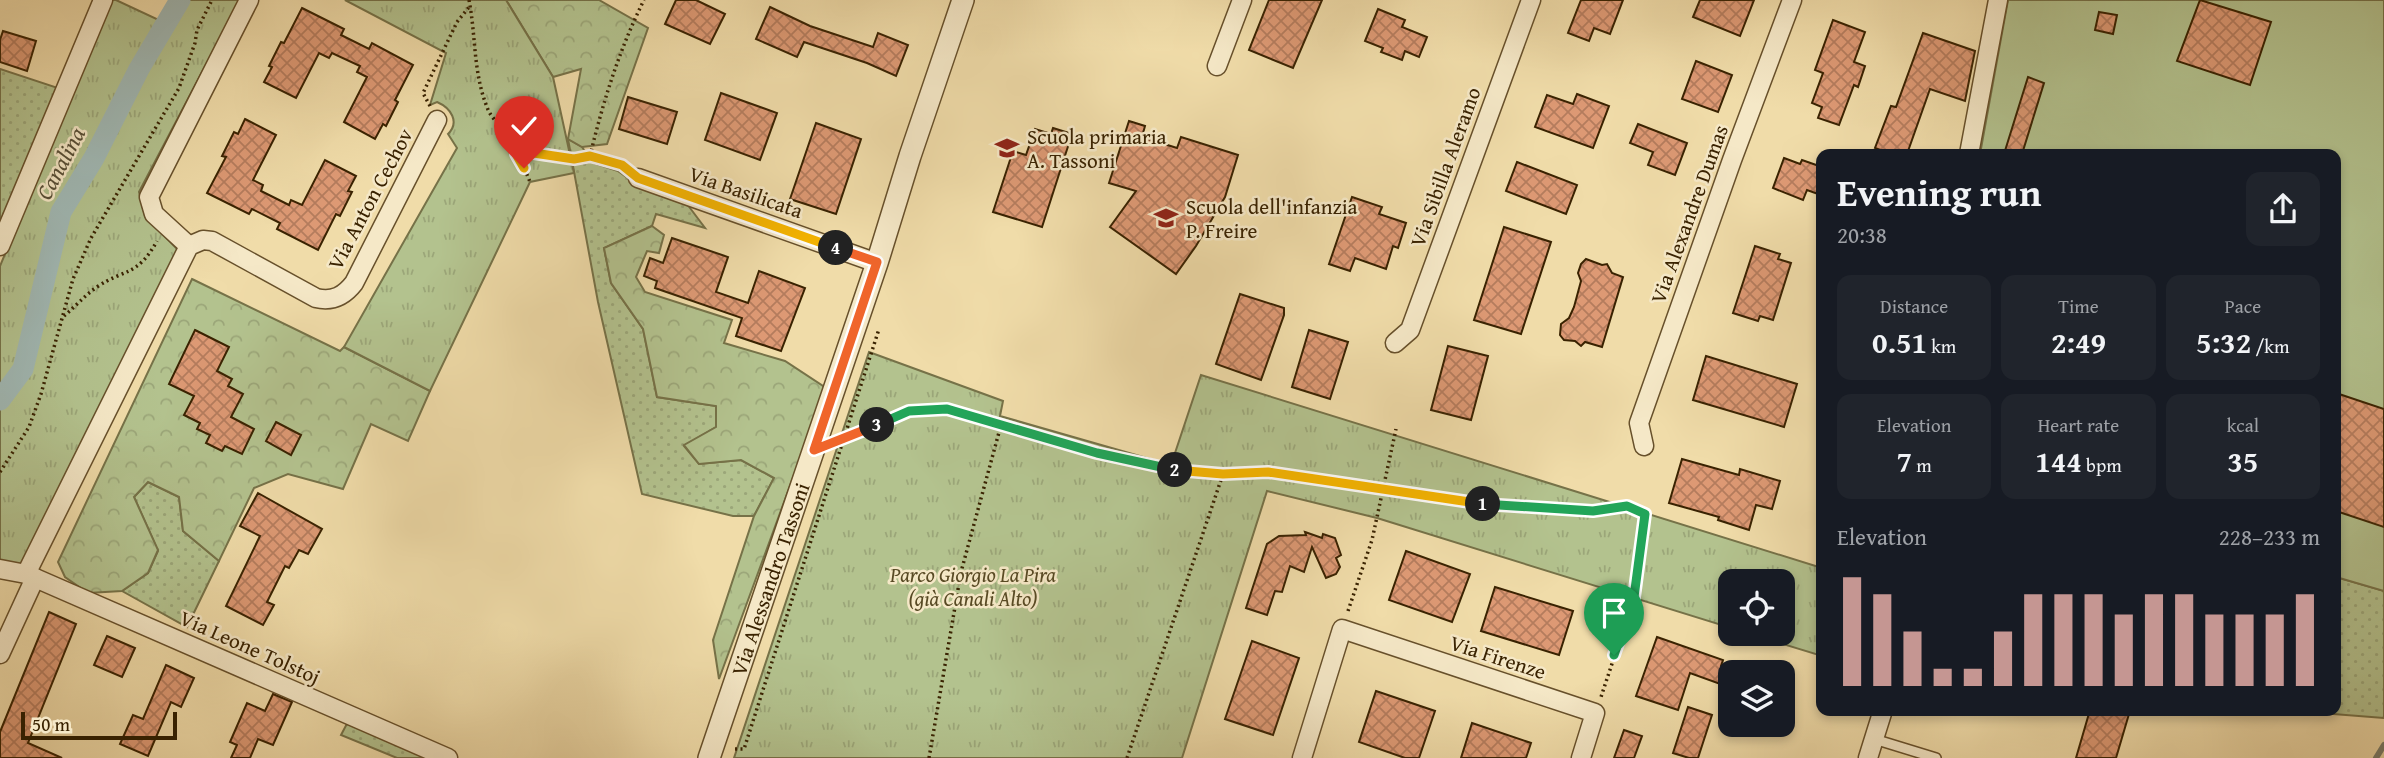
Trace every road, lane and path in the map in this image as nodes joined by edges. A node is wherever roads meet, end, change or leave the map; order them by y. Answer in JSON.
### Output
{"nodes":[{"id":1,"x":103,"y":0,"type":"edge"},
{"id":2,"x":212,"y":0,"type":"edge"},
{"id":3,"x":249,"y":0,"type":"edge"},
{"id":4,"x":469,"y":0,"type":"edge"},
{"id":5,"x":644,"y":0,"type":"edge"},
{"id":6,"x":963,"y":0,"type":"edge"},
{"id":7,"x":1242,"y":0,"type":"edge"},
{"id":8,"x":1531,"y":0,"type":"edge"},
{"id":9,"x":1792,"y":0,"type":"edge"},
{"id":10,"x":1998,"y":0,"type":"edge"},
{"id":11,"x":470,"y":6,"type":"junction"},
{"id":12,"x":1217,"y":66,"type":"dead end"},
{"id":13,"x":438,"y":120,"type":"joint"},
{"id":14,"x":1970,"y":149,"type":"edge"},
{"id":15,"x":516,"y":154,"type":"junction"},
{"id":16,"x":590,"y":156,"type":"junction"},
{"id":17,"x":638,"y":178,"type":"joint"},
{"id":18,"x":530,"y":182,"type":"dead end"},
{"id":19,"x":166,"y":224,"type":"junction"},
{"id":20,"x":0,"y":246,"type":"edge"},
{"id":21,"x":189,"y":246,"type":"junction"},
{"id":22,"x":877,"y":262,"type":"junction"},
{"id":23,"x":62,"y":318,"type":"junction"},
{"id":24,"x":879,"y":329,"type":"dead end"},
{"id":25,"x":1395,"y":343,"type":"dead end"},
{"id":26,"x":1001,"y":424,"type":"junction"},
{"id":27,"x":1396,"y":429,"type":"dead end"},
{"id":28,"x":844,"y":440,"type":"junction"},
{"id":29,"x":1644,"y":446,"type":"dead end"},
{"id":30,"x":814,"y":450,"type":"junction"},
{"id":31,"x":0,"y":472,"type":"edge"},
{"id":32,"x":1223,"y":474,"type":"junction"},
{"id":33,"x":1383,"y":489,"type":"junction"},
{"id":34,"x":0,"y":569,"type":"edge"},
{"id":35,"x":30,"y":576,"type":"junction"},
{"id":36,"x":1342,"y":629,"type":"junction"},
{"id":37,"x":0,"y":654,"type":"edge"},
{"id":38,"x":1595,"y":713,"type":"junction"},
{"id":39,"x":1881,"y":716,"type":"edge"},
{"id":40,"x":1874,"y":740,"type":"junction"},
{"id":41,"x":729,"y":749,"type":"dead end"},
{"id":42,"x":448,"y":758,"type":"edge"},
{"id":43,"x":709,"y":758,"type":"edge"},
{"id":44,"x":929,"y":758,"type":"edge"},
{"id":45,"x":1127,"y":758,"type":"edge"},
{"id":46,"x":1302,"y":758,"type":"edge"},
{"id":47,"x":1581,"y":758,"type":"edge"},
{"id":48,"x":1868,"y":758,"type":"edge"},
{"id":49,"x":1936,"y":758,"type":"edge"}],
"edges":[{"from":1,"to":20,"type":"street"},
{"from":2,"to":23,"type":"path"},
{"from":3,"to":19,"type":"street"},
{"from":4,"to":11,"type":"path"},
{"from":5,"to":16,"type":"path"},
{"from":6,"to":22,"type":"street","name":"Via Alessandro Tassoni"},
{"from":7,"to":12,"type":"street"},
{"from":8,"to":25,"type":"street","name":"Via Sibilla Aleramo"},
{"from":9,"to":29,"type":"street","name":"Via Alexandre Dumas"},
{"from":10,"to":14,"type":"street"},
{"from":11,"to":13,"type":"path"},
{"from":11,"to":15,"type":"path"},
{"from":13,"to":21,"type":"street","name":"Via Anton Cechov"},
{"from":15,"to":16,"type":"path"},
{"from":15,"to":18,"type":"path"},
{"from":16,"to":17,"type":"path"},
{"from":17,"to":22,"type":"street","name":"Via Basilicata"},
{"from":19,"to":21,"type":"street"},
{"from":19,"to":23,"type":"path"},
{"from":21,"to":35,"type":"street"},
{"from":22,"to":30,"type":"street","name":"Via Alessandro Tassoni"},
{"from":23,"to":31,"type":"path"},
{"from":24,"to":28,"type":"path"},
{"from":26,"to":28,"type":"path"},
{"from":26,"to":32,"type":"path"},
{"from":26,"to":44,"type":"path"},
{"from":27,"to":33,"type":"path"},
{"from":28,"to":30,"type":"path"},
{"from":28,"to":41,"type":"path"},
{"from":30,"to":43,"type":"street","name":"Via Alessandro Tassoni"},
{"from":32,"to":33,"type":"path"},
{"from":32,"to":45,"type":"path"},
{"from":33,"to":36,"type":"path"},
{"from":33,"to":38,"type":"path"},
{"from":34,"to":35,"type":"street","name":"Via Leone Tolstoj"},
{"from":35,"to":37,"type":"street"},
{"from":35,"to":42,"type":"street","name":"Via Leone Tolstoj"},
{"from":36,"to":38,"type":"street","name":"Via Firenze"},
{"from":36,"to":46,"type":"street"},
{"from":38,"to":47,"type":"street"},
{"from":39,"to":40,"type":"street"},
{"from":40,"to":48,"type":"street"},
{"from":40,"to":49,"type":"lane"}]}
